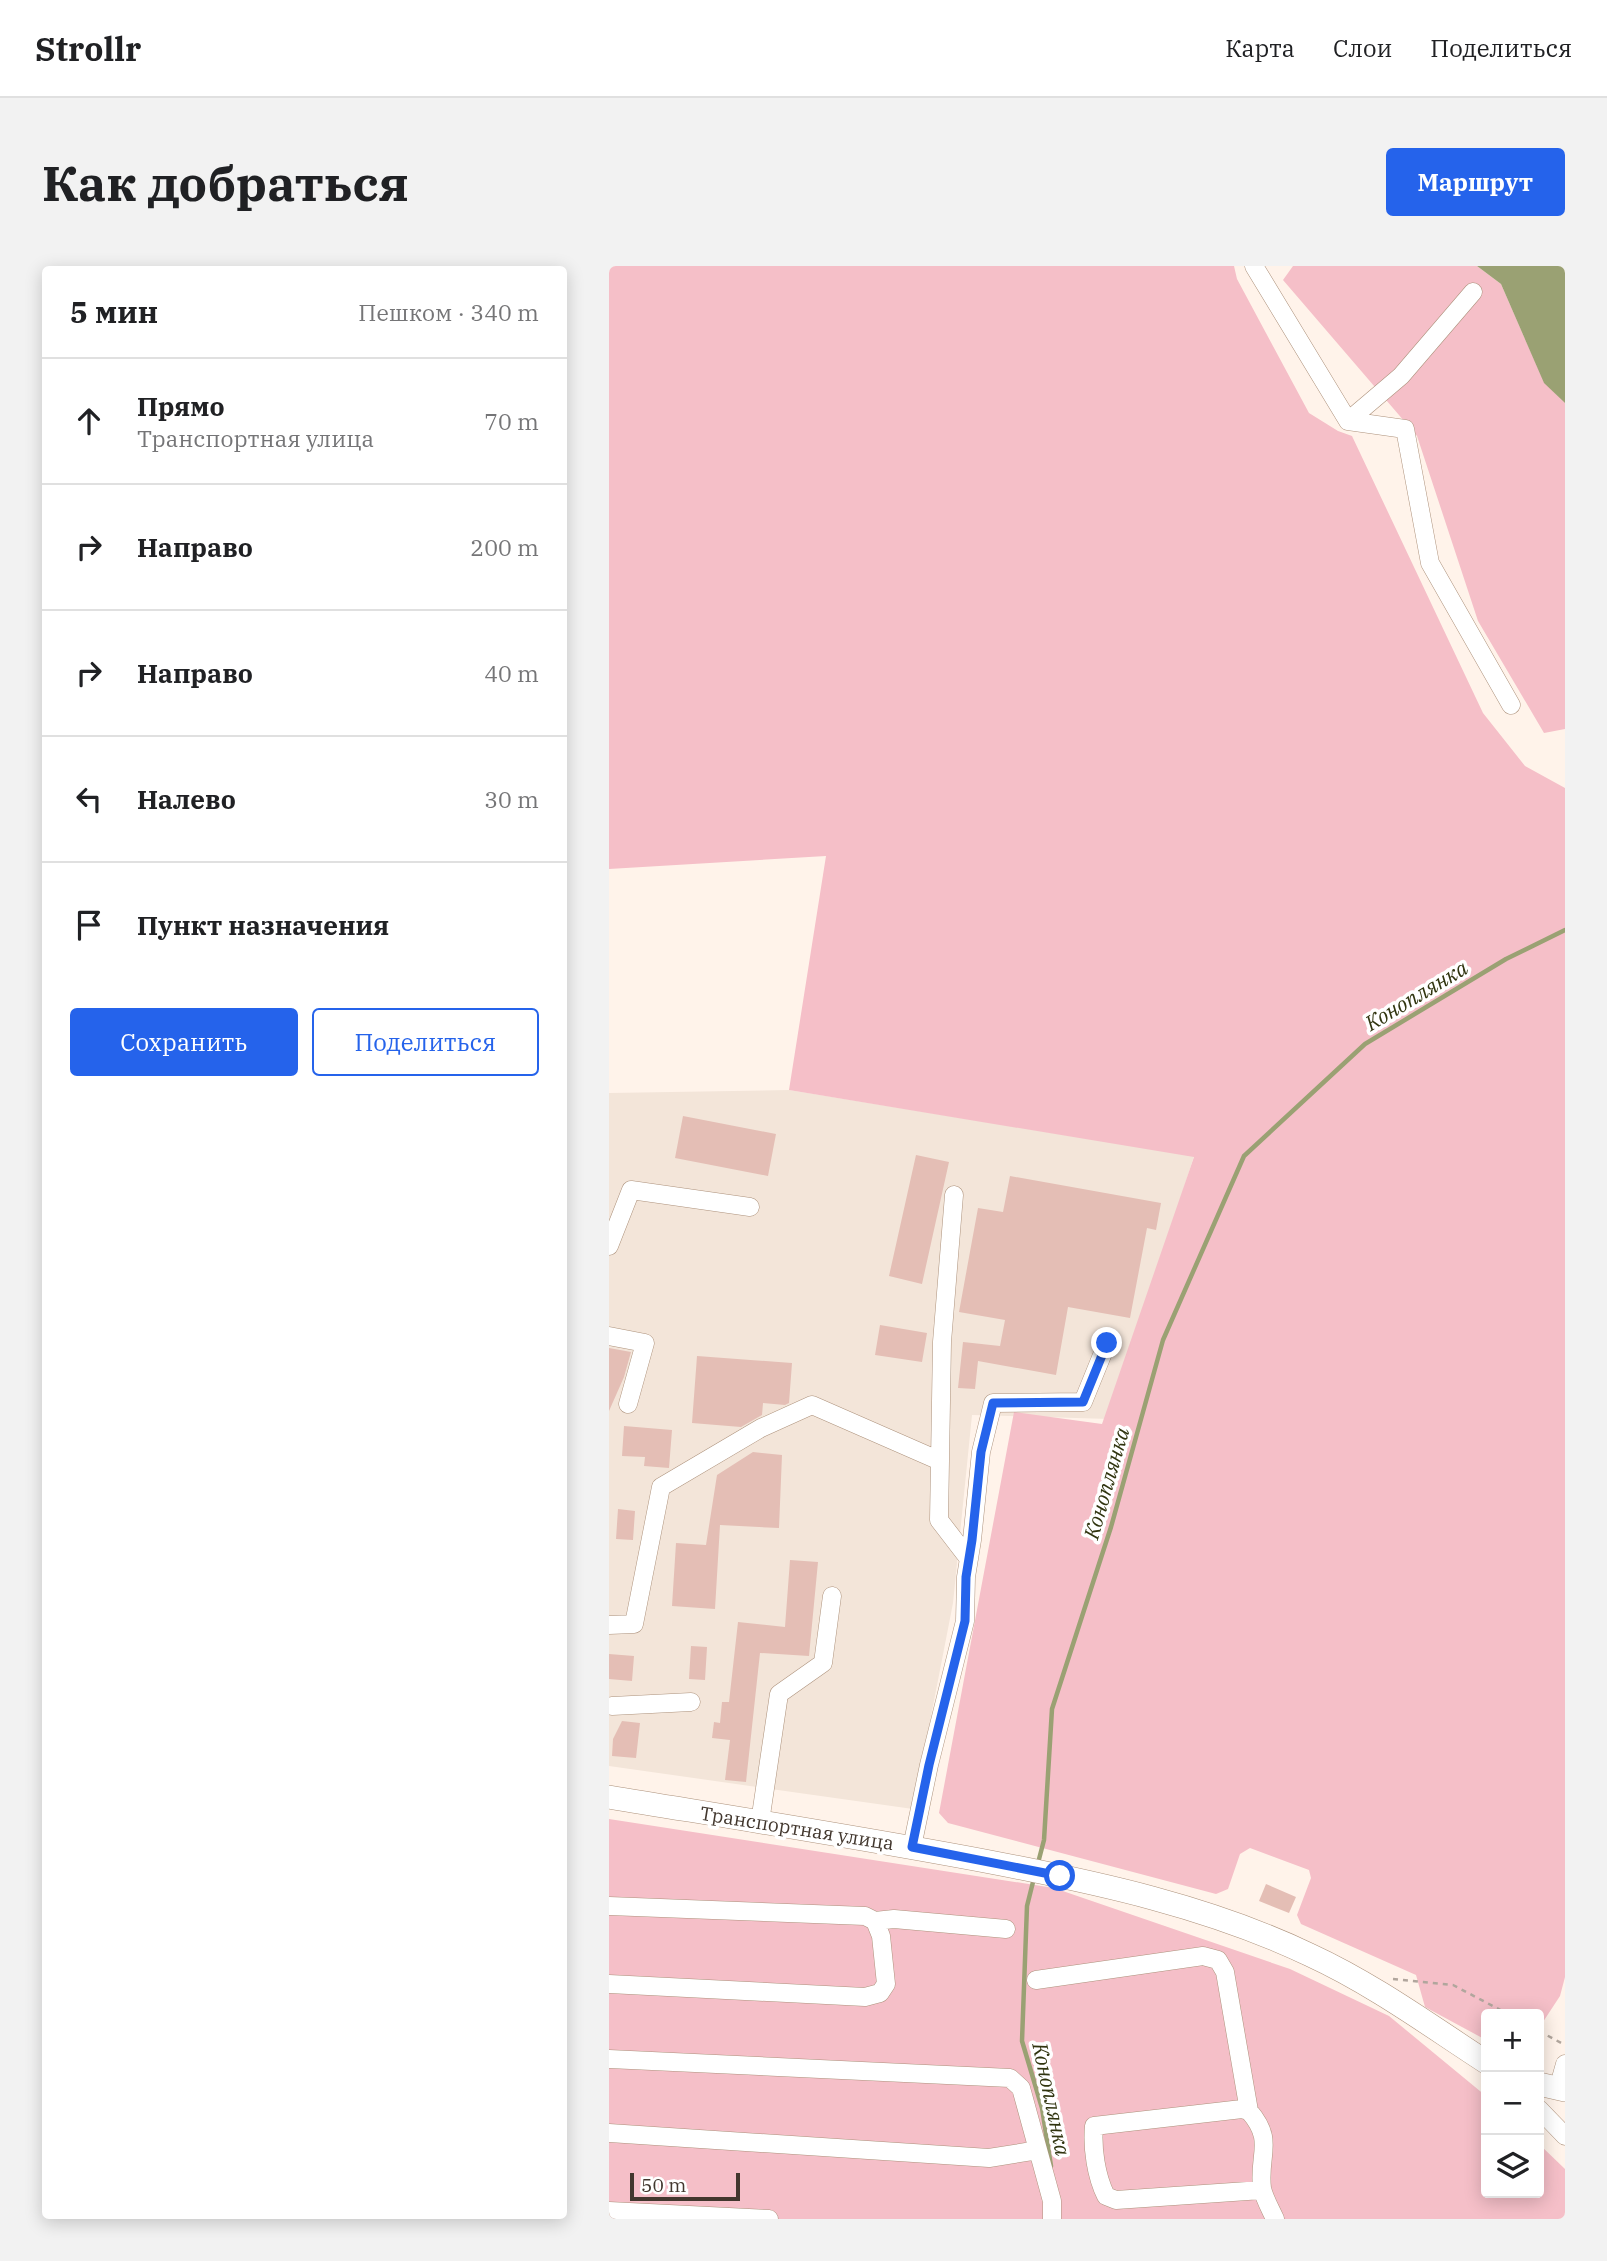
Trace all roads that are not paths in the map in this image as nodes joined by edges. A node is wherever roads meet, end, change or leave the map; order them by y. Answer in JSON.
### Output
{"nodes":[{"id":1,"x":1254,"y":266,"type":"edge"},
{"id":2,"x":1473,"y":292,"type":"dead end"},
{"id":3,"x":1348,"y":421,"type":"junction"},
{"id":4,"x":1511,"y":705,"type":"dead end"},
{"id":5,"x":954,"y":1195,"type":"dead end"},
{"id":6,"x":750,"y":1207,"type":"dead end"},
{"id":7,"x":609,"y":1246,"type":"edge"},
{"id":8,"x":609,"y":1336,"type":"edge"},
{"id":9,"x":1107,"y":1343,"type":"dead end"},
{"id":10,"x":628,"y":1404,"type":"dead end"},
{"id":11,"x":940,"y":1461,"type":"junction"},
{"id":12,"x":969,"y":1559,"type":"junction"},
{"id":13,"x":832,"y":1596,"type":"dead end"},
{"id":14,"x":609,"y":1625,"type":"edge"},
{"id":15,"x":691,"y":1702,"type":"dead end"},
{"id":16,"x":610,"y":1711,"type":"edge"},
{"id":17,"x":609,"y":1797,"type":"edge"},
{"id":18,"x":760,"y":1822,"type":"junction"},
{"id":19,"x":912,"y":1847,"type":"junction"},
{"id":20,"x":609,"y":1906,"type":"edge"},
{"id":21,"x":875,"y":1921,"type":"junction"},
{"id":22,"x":1006,"y":1929,"type":"dead end"},
{"id":23,"x":1036,"y":1980,"type":"dead end"},
{"id":24,"x":609,"y":1984,"type":"edge"},
{"id":25,"x":609,"y":2059,"type":"edge"},
{"id":26,"x":1481,"y":2059,"type":"edge"},
{"id":27,"x":1565,"y":2064,"type":"edge"},
{"id":28,"x":1554,"y":2088,"type":"edge"},
{"id":29,"x":1249,"y":2111,"type":"junction"},
{"id":30,"x":1544,"y":2114,"type":"edge"},
{"id":31,"x":609,"y":2133,"type":"edge"},
{"id":32,"x":1565,"y":2136,"type":"edge"},
{"id":33,"x":1038,"y":2150,"type":"junction"},
{"id":34,"x":1262,"y":2190,"type":"junction"},
{"id":35,"x":609,"y":2211,"type":"edge"},
{"id":36,"x":769,"y":2219,"type":"edge"},
{"id":37,"x":1052,"y":2219,"type":"edge"},
{"id":38,"x":1275,"y":2219,"type":"edge"}],
"edges":[{"from":1,"to":3,"type":"street"},
{"from":2,"to":3,"type":"street"},
{"from":3,"to":4,"type":"street"},
{"from":5,"to":11,"type":"street"},
{"from":6,"to":7,"type":"street"},
{"from":8,"to":10,"type":"street"},
{"from":9,"to":12,"type":"street"},
{"from":11,"to":12,"type":"street"},
{"from":11,"to":14,"type":"street"},
{"from":12,"to":19,"type":"street"},
{"from":13,"to":18,"type":"street"},
{"from":15,"to":16,"type":"street"},
{"from":17,"to":18,"type":"main road","name":"Транспортная улица"},
{"from":18,"to":19,"type":"main road","name":"Транспортная улица"},
{"from":19,"to":26,"type":"main road","name":"Транспортная улица"},
{"from":20,"to":21,"type":"street"},
{"from":21,"to":22,"type":"street"},
{"from":21,"to":24,"type":"street"},
{"from":23,"to":29,"type":"street"},
{"from":25,"to":33,"type":"street"},
{"from":27,"to":28,"type":"street"},
{"from":29,"to":34,"type":"street"},
{"from":29,"to":34,"type":"street"},
{"from":30,"to":32,"type":"street"},
{"from":31,"to":33,"type":"street"},
{"from":33,"to":37,"type":"street"},
{"from":34,"to":38,"type":"street"},
{"from":35,"to":36,"type":"street"}]}
